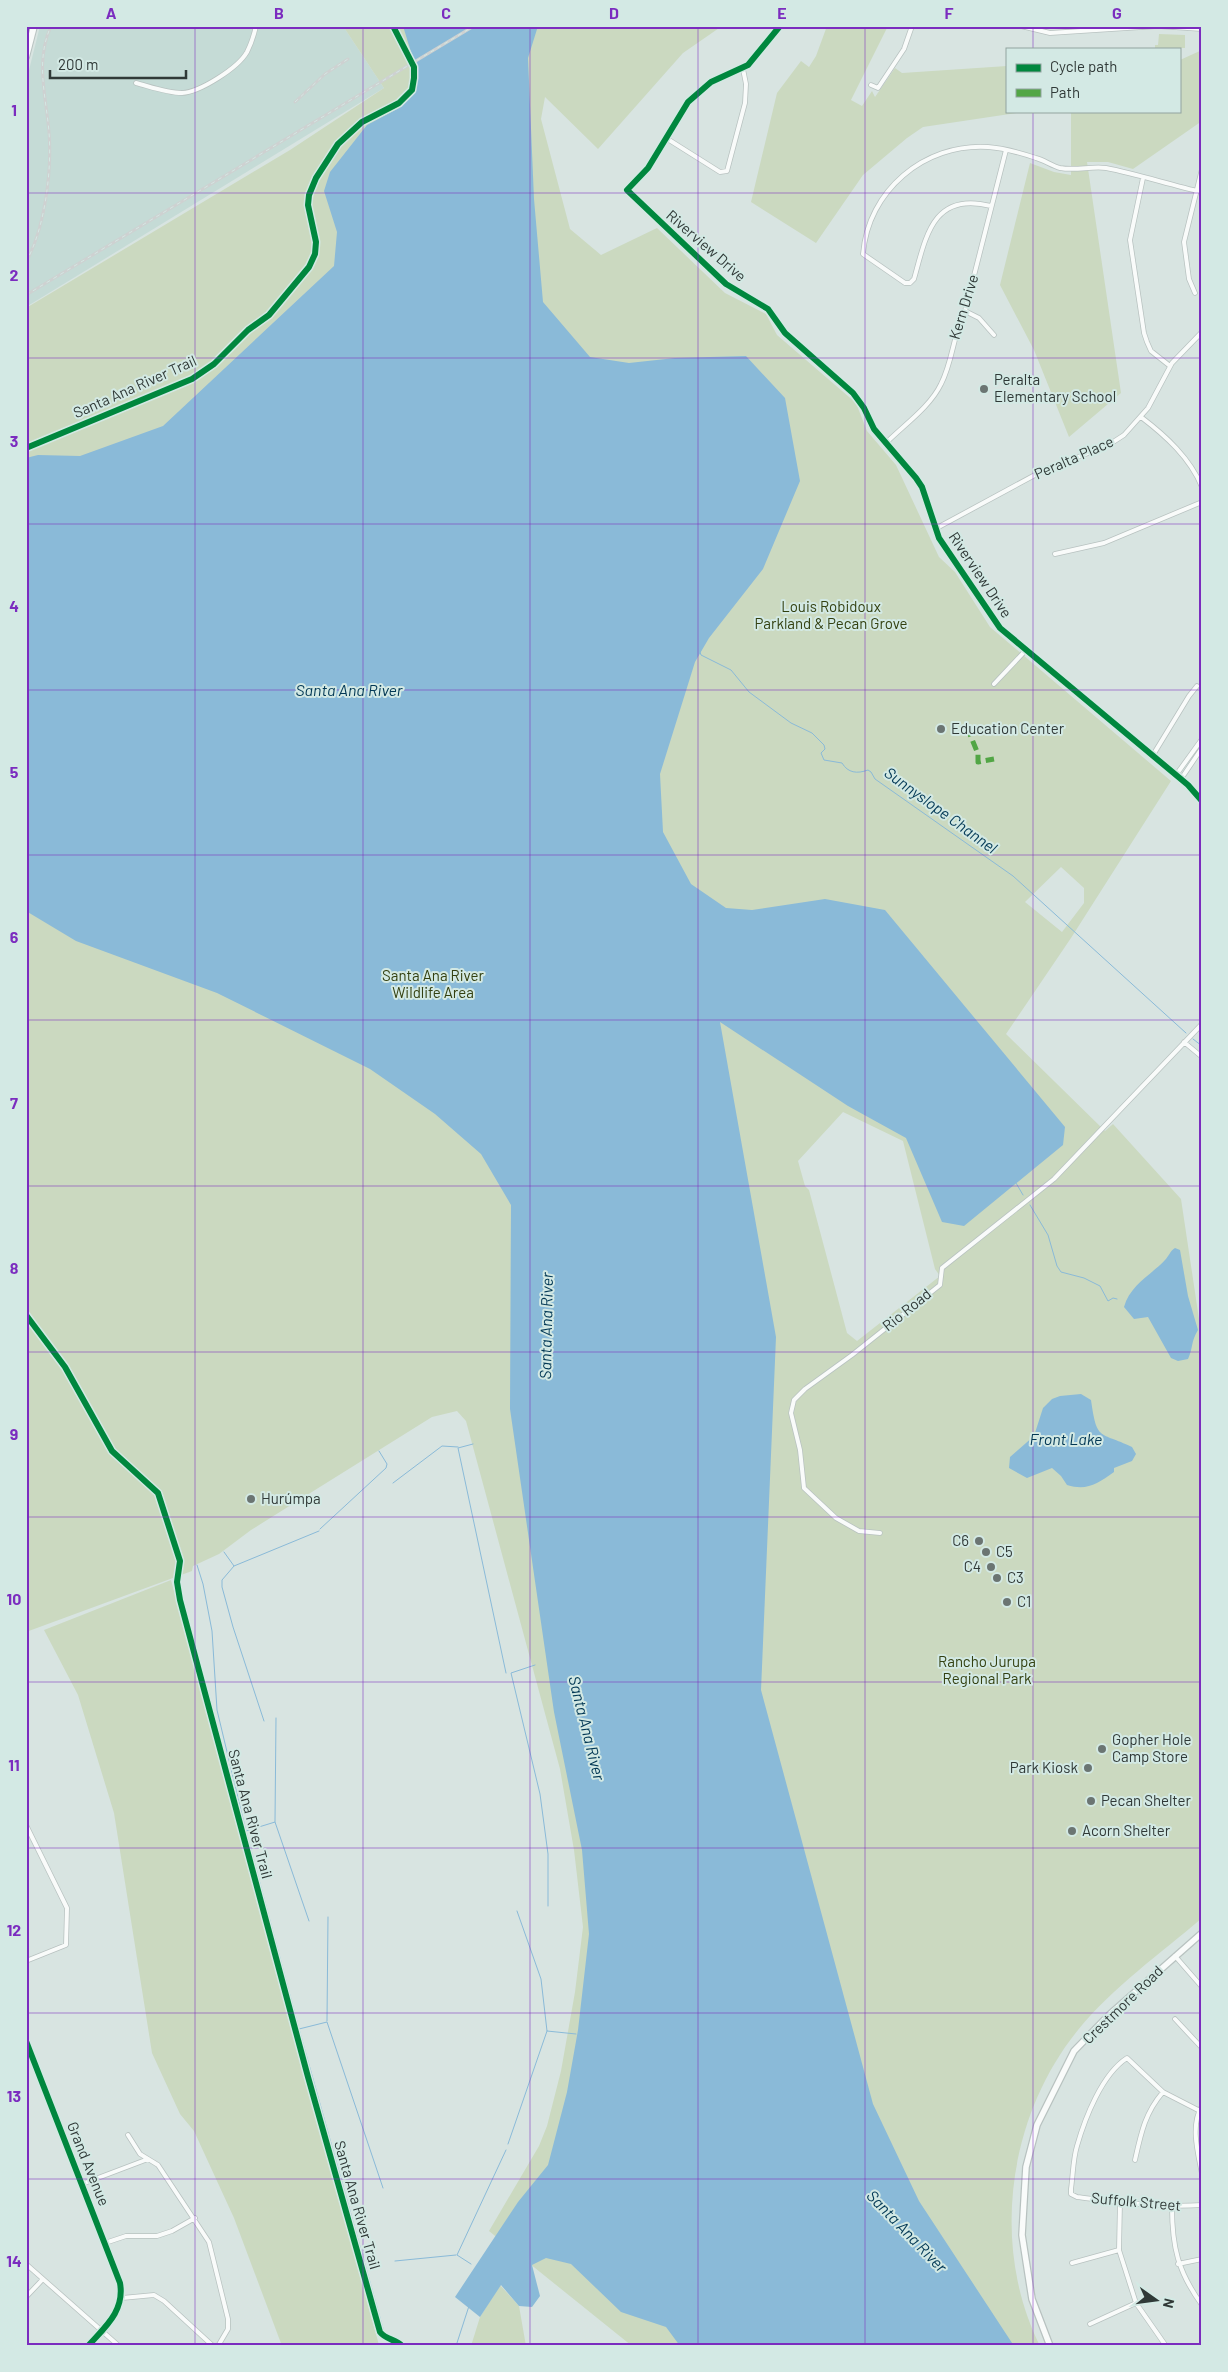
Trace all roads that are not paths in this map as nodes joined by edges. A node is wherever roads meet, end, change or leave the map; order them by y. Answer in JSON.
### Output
{"nodes":[{"id":1,"x":34,"y":26,"type":"edge"},
{"id":2,"x":256,"y":26,"type":"edge"},
{"id":3,"x":780,"y":26,"type":"edge"},
{"id":4,"x":912,"y":26,"type":"edge"},
{"id":5,"x":1021,"y":26,"type":"edge"},
{"id":6,"x":1202,"y":30,"type":"edge"},
{"id":7,"x":26,"y":58,"type":"edge"},
{"id":8,"x":743,"y":69,"type":"junction"},
{"id":9,"x":136,"y":83,"type":"dead end"},
{"id":10,"x":871,"y":85,"type":"dead end"},
{"id":11,"x":666,"y":138,"type":"junction"},
{"id":12,"x":1006,"y":150,"type":"junction"},
{"id":13,"x":1202,"y":169,"type":"edge"},
{"id":14,"x":1144,"y":178,"type":"junction"},
{"id":15,"x":1195,"y":191,"type":"junction"},
{"id":16,"x":1202,"y":192,"type":"edge"},
{"id":17,"x":991,"y":206,"type":"junction"},
{"id":18,"x":1195,"y":293,"type":"dead end"},
{"id":19,"x":965,"y":311,"type":"junction"},
{"id":20,"x":1202,"y":332,"type":"edge"},
{"id":21,"x":994,"y":335,"type":"dead end"},
{"id":22,"x":1170,"y":366,"type":"junction"},
{"id":23,"x":1141,"y":417,"type":"junction"},
{"id":24,"x":886,"y":443,"type":"junction"},
{"id":25,"x":1202,"y":487,"type":"edge"},
{"id":26,"x":1202,"y":502,"type":"edge"},
{"id":27,"x":935,"y":529,"type":"junction"},
{"id":28,"x":1055,"y":554,"type":"dead end"},
{"id":29,"x":1026,"y":650,"type":"junction"},
{"id":30,"x":994,"y":684,"type":"dead end"},
{"id":31,"x":1198,"y":686,"type":"dead end"},
{"id":32,"x":1202,"y":739,"type":"edge"},
{"id":33,"x":1202,"y":748,"type":"edge"},
{"id":34,"x":1153,"y":755,"type":"junction"},
{"id":35,"x":1176,"y":775,"type":"junction"},
{"id":36,"x":1181,"y":779,"type":"junction"},
{"id":37,"x":1202,"y":801,"type":"edge"},
{"id":38,"x":1202,"y":1024,"type":"edge"},
{"id":39,"x":1186,"y":1041,"type":"junction"},
{"id":40,"x":1202,"y":1056,"type":"edge"},
{"id":41,"x":880,"y":1532,"type":"dead end"},
{"id":42,"x":26,"y":1825,"type":"edge"},
{"id":43,"x":1202,"y":1933,"type":"edge"},
{"id":44,"x":1175,"y":1956,"type":"junction"},
{"id":45,"x":26,"y":1961,"type":"edge"},
{"id":46,"x":1202,"y":1988,"type":"edge"},
{"id":47,"x":1175,"y":2019,"type":"dead end"},
{"id":48,"x":26,"y":2041,"type":"edge"},
{"id":49,"x":1202,"y":2048,"type":"edge"},
{"id":50,"x":28,"y":2055,"type":"edge"},
{"id":51,"x":1163,"y":2092,"type":"junction"},
{"id":52,"x":1202,"y":2106,"type":"edge"},
{"id":53,"x":1200,"y":2112,"type":"edge"},
{"id":54,"x":128,"y":2135,"type":"dead end"},
{"id":55,"x":148,"y":2159,"type":"junction"},
{"id":56,"x":1135,"y":2160,"type":"dead end"},
{"id":57,"x":1202,"y":2174,"type":"edge"},
{"id":58,"x":82,"y":2184,"type":"junction"},
{"id":59,"x":1120,"y":2202,"type":"junction"},
{"id":60,"x":1202,"y":2205,"type":"edge"},
{"id":61,"x":1172,"y":2207,"type":"junction"},
{"id":62,"x":195,"y":2218,"type":"junction"},
{"id":63,"x":106,"y":2243,"type":"junction"},
{"id":64,"x":1119,"y":2250,"type":"junction"},
{"id":65,"x":1202,"y":2259,"type":"edge"},
{"id":66,"x":1072,"y":2263,"type":"dead end"},
{"id":67,"x":26,"y":2264,"type":"edge"},
{"id":68,"x":1178,"y":2264,"type":"junction"},
{"id":69,"x":43,"y":2279,"type":"junction"},
{"id":70,"x":26,"y":2296,"type":"edge"},
{"id":71,"x":122,"y":2298,"type":"junction"},
{"id":72,"x":1136,"y":2303,"type":"junction"},
{"id":73,"x":1202,"y":2304,"type":"edge"},
{"id":74,"x":1090,"y":2324,"type":"dead end"},
{"id":75,"x":101,"y":2331,"type":"junction"},
{"id":76,"x":88,"y":2346,"type":"edge"},
{"id":77,"x":119,"y":2346,"type":"edge"},
{"id":78,"x":213,"y":2346,"type":"edge"},
{"id":79,"x":218,"y":2346,"type":"edge"},
{"id":80,"x":1050,"y":2346,"type":"edge"},
{"id":81,"x":1166,"y":2346,"type":"edge"}],
"edges":[{"from":1,"to":7,"type":"main road"},
{"from":2,"to":9,"type":"street"},
{"from":3,"to":8,"type":"street"},
{"from":4,"to":10,"type":"street"},
{"from":5,"to":6,"type":"street"},
{"from":8,"to":11,"type":"street"},
{"from":8,"to":11,"type":"street"},
{"from":11,"to":24,"type":"street","name":"Riverview Drive"},
{"from":12,"to":14,"type":"street"},
{"from":12,"to":17,"type":"street","name":"Kern Drive"},
{"from":12,"to":17,"type":"street"},
{"from":13,"to":15,"type":"street"},
{"from":14,"to":15,"type":"street"},
{"from":14,"to":22,"type":"street"},
{"from":15,"to":16,"type":"street"},
{"from":15,"to":18,"type":"street"},
{"from":17,"to":19,"type":"street","name":"Kern Drive"},
{"from":19,"to":21,"type":"street"},
{"from":19,"to":24,"type":"street","name":"Kern Drive"},
{"from":20,"to":22,"type":"street","name":"Peralta Place"},
{"from":22,"to":23,"type":"street","name":"Peralta Place"},
{"from":23,"to":25,"type":"street"},
{"from":23,"to":27,"type":"street","name":"Peralta Place"},
{"from":24,"to":27,"type":"street","name":"Riverview Drive"},
{"from":26,"to":28,"type":"street"},
{"from":27,"to":29,"type":"street","name":"Riverview Drive"},
{"from":29,"to":30,"type":"street"},
{"from":29,"to":34,"type":"street","name":"Riverview Drive"},
{"from":31,"to":34,"type":"street"},
{"from":32,"to":35,"type":"street"},
{"from":33,"to":36,"type":"street"},
{"from":34,"to":35,"type":"street","name":"Riverview Drive"},
{"from":35,"to":36,"type":"street","name":"Riverview Drive"},
{"from":36,"to":37,"type":"street","name":"Riverview Drive"},
{"from":38,"to":39,"type":"street","name":"Rio Road"},
{"from":39,"to":40,"type":"street"},
{"from":39,"to":41,"type":"street","name":"Rio Road"},
{"from":42,"to":45,"type":"street"},
{"from":43,"to":44,"type":"street","name":"Crestmore Road"},
{"from":44,"to":46,"type":"street"},
{"from":44,"to":80,"type":"street","name":"Crestmore Road"},
{"from":47,"to":49,"type":"street"},
{"from":48,"to":50,"type":"street","name":"Grand Avenue"},
{"from":50,"to":58,"type":"street","name":"Grand Avenue"},
{"from":51,"to":53,"type":"street"},
{"from":51,"to":56,"type":"street"},
{"from":51,"to":59,"type":"street","name":"Suffolk Street"},
{"from":52,"to":53,"type":"street"},
{"from":53,"to":57,"type":"street"},
{"from":54,"to":55,"type":"street"},
{"from":55,"to":58,"type":"street"},
{"from":55,"to":62,"type":"street"},
{"from":58,"to":63,"type":"street","name":"Grand Avenue"},
{"from":59,"to":61,"type":"street","name":"Suffolk Street"},
{"from":59,"to":64,"type":"street"},
{"from":60,"to":61,"type":"street","name":"Suffolk Street"},
{"from":61,"to":68,"type":"street"},
{"from":62,"to":63,"type":"street"},
{"from":62,"to":79,"type":"street"},
{"from":63,"to":71,"type":"street","name":"Grand Avenue"},
{"from":64,"to":66,"type":"street"},
{"from":64,"to":72,"type":"street"},
{"from":65,"to":68,"type":"street"},
{"from":67,"to":69,"type":"street"},
{"from":68,"to":73,"type":"street"},
{"from":69,"to":70,"type":"street"},
{"from":69,"to":75,"type":"street"},
{"from":71,"to":75,"type":"street"},
{"from":71,"to":78,"type":"street"},
{"from":72,"to":74,"type":"street"},
{"from":72,"to":81,"type":"street"},
{"from":75,"to":76,"type":"street"},
{"from":75,"to":77,"type":"street"}]}
